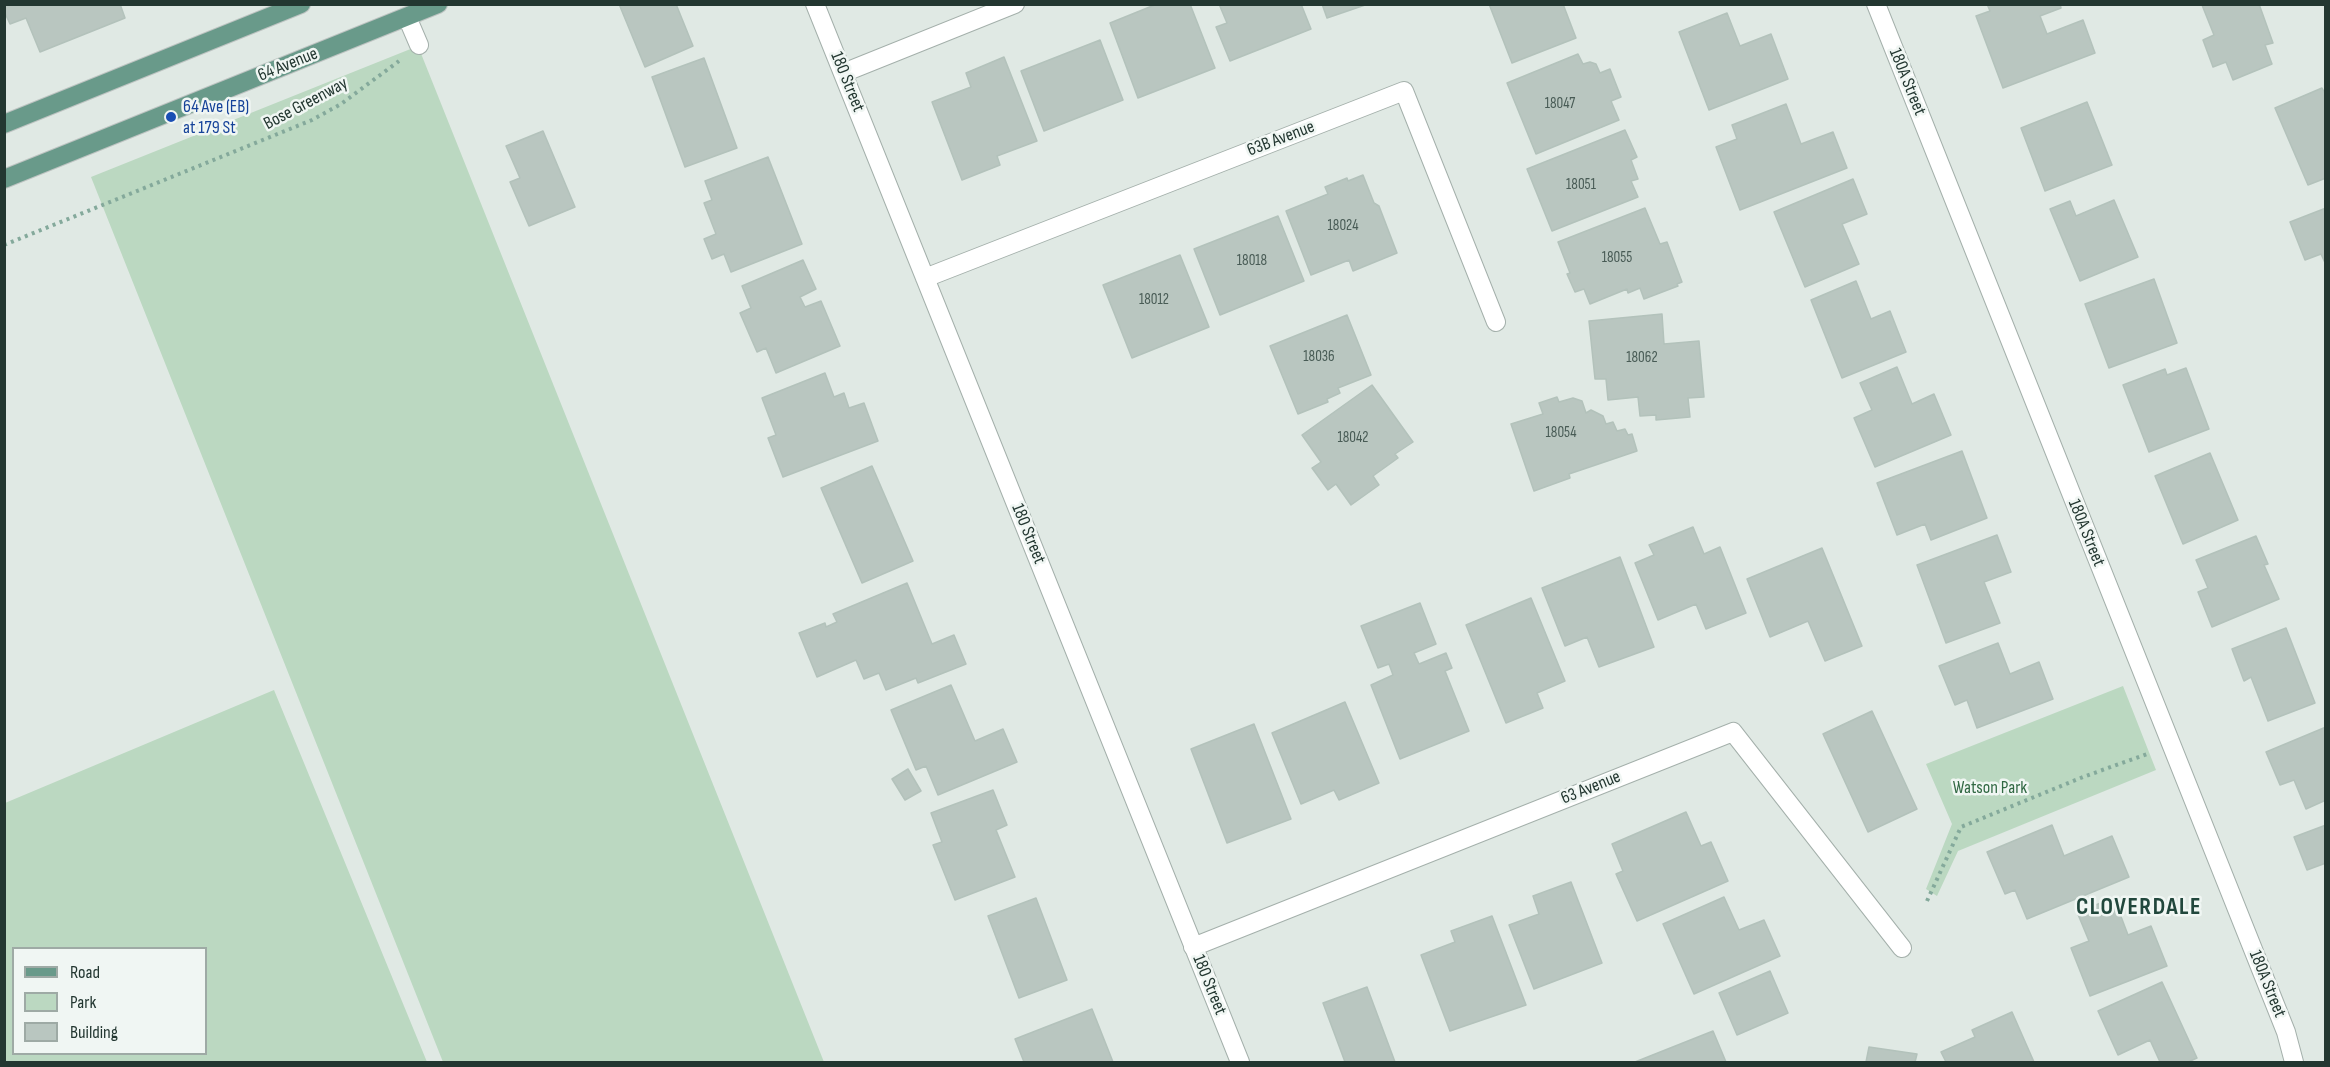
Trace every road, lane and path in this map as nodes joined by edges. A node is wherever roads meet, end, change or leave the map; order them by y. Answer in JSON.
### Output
{"nodes":[{"id":1,"x":301,"y":4,"type":"edge"},
{"id":2,"x":438,"y":4,"type":"edge"},
{"id":3,"x":815,"y":4,"type":"edge"},
{"id":4,"x":1015,"y":4,"type":"edge"},
{"id":5,"x":1876,"y":4,"type":"edge"},
{"id":6,"x":407,"y":17,"type":"junction"},
{"id":7,"x":419,"y":45,"type":"joint"},
{"id":8,"x":843,"y":73,"type":"junction"},
{"id":9,"x":4,"y":124,"type":"edge"},
{"id":10,"x":4,"y":179,"type":"edge"},
{"id":11,"x":4,"y":246,"type":"edge"},
{"id":12,"x":926,"y":278,"type":"junction"},
{"id":13,"x":1496,"y":322,"type":"dead end"},
{"id":14,"x":2150,"y":753,"type":"dead end"},
{"id":15,"x":1927,"y":901,"type":"dead end"},
{"id":16,"x":1193,"y":947,"type":"junction"},
{"id":17,"x":1902,"y":948,"type":"dead end"},
{"id":18,"x":1240,"y":1062,"type":"edge"},
{"id":19,"x":2294,"y":1062,"type":"edge"}],
"edges":[{"from":1,"to":9,"type":"main road"},
{"from":2,"to":6,"type":"main road","name":"64 Avenue"},
{"from":3,"to":8,"type":"street","name":"180 Street"},
{"from":4,"to":8,"type":"street"},
{"from":5,"to":19,"type":"street","name":"180A Street"},
{"from":6,"to":7,"type":"street"},
{"from":6,"to":10,"type":"main road","name":"64 Avenue"},
{"from":7,"to":11,"type":"path","name":"Bose Greenway"},
{"from":8,"to":12,"type":"street","name":"180 Street"},
{"from":12,"to":13,"type":"street","name":"63B Avenue"},
{"from":12,"to":16,"type":"street","name":"180 Street"},
{"from":14,"to":15,"type":"path"},
{"from":16,"to":17,"type":"street","name":"63 Avenue"},
{"from":16,"to":18,"type":"street","name":"180 Street"}]}
